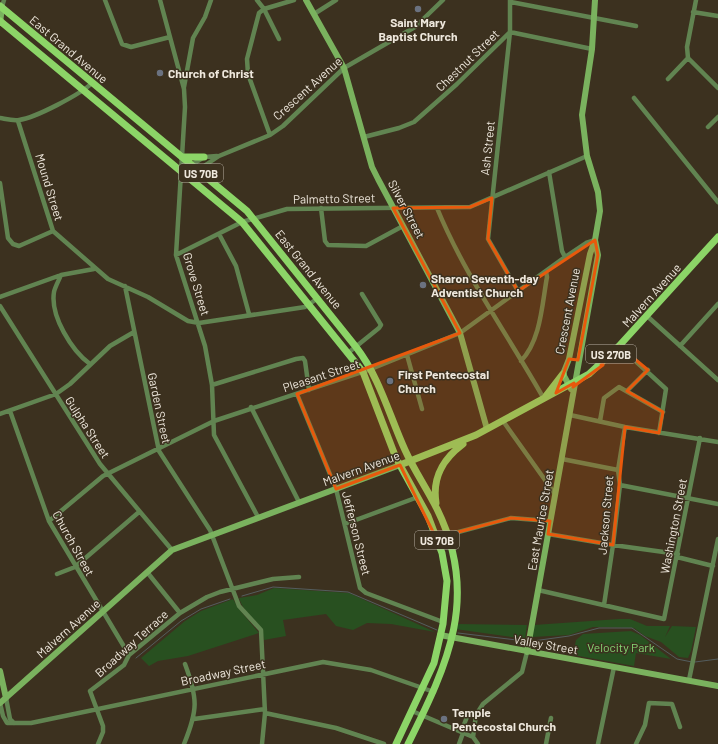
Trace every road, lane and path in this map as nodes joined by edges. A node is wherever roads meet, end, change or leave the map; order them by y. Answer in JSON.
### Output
{"nodes":[{"id":1,"x":105,"y":0,"type":"edge"},
{"id":2,"x":160,"y":0,"type":"edge"},
{"id":3,"x":211,"y":0,"type":"edge"},
{"id":4,"x":257,"y":0,"type":"edge"},
{"id":5,"x":294,"y":0,"type":"edge"},
{"id":6,"x":306,"y":0,"type":"edge"},
{"id":7,"x":336,"y":0,"type":"edge"},
{"id":8,"x":443,"y":0,"type":"edge"},
{"id":9,"x":595,"y":0,"type":"edge"},
{"id":10,"x":696,"y":0,"type":"edge"},
{"id":11,"x":510,"y":1,"type":"edge"},
{"id":12,"x":1,"y":5,"type":"edge"},
{"id":13,"x":264,"y":9,"type":"junction"},
{"id":14,"x":693,"y":12,"type":"junction"},
{"id":15,"x":314,"y":14,"type":"junction"},
{"id":16,"x":718,"y":16,"type":"edge"},
{"id":17,"x":595,"y":19,"type":"junction"},
{"id":18,"x":0,"y":22,"type":"edge"},
{"id":19,"x":636,"y":26,"type":"dead end"},
{"id":20,"x":510,"y":32,"type":"junction"},
{"id":21,"x":170,"y":37,"type":"junction"},
{"id":22,"x":279,"y":40,"type":"dead end"},
{"id":23,"x":592,"y":49,"type":"junction"},
{"id":24,"x":688,"y":58,"type":"junction"},
{"id":25,"x":344,"y":68,"type":"junction"},
{"id":26,"x":668,"y":79,"type":"dead end"},
{"id":27,"x":92,"y":83,"type":"junction"},
{"id":28,"x":718,"y":88,"type":"edge"},
{"id":29,"x":184,"y":89,"type":"junction"},
{"id":30,"x":84,"y":91,"type":"junction"},
{"id":31,"x":634,"y":98,"type":"dead end"},
{"id":32,"x":718,"y":117,"type":"edge"},
{"id":33,"x":0,"y":118,"type":"edge"},
{"id":34,"x":18,"y":120,"type":"junction"},
{"id":35,"x":708,"y":127,"type":"dead end"},
{"id":36,"x":270,"y":135,"type":"junction"},
{"id":37,"x":364,"y":137,"type":"junction"},
{"id":38,"x":219,"y":156,"type":"junction"},
{"id":39,"x":587,"y":156,"type":"junction"},
{"id":40,"x":182,"y":157,"type":"junction"},
{"id":41,"x":204,"y":157,"type":"junction"},
{"id":42,"x":191,"y":164,"type":"junction"},
{"id":43,"x":198,"y":170,"type":"junction"},
{"id":44,"x":182,"y":171,"type":"junction"},
{"id":45,"x":549,"y":172,"type":"junction"},
{"id":46,"x":190,"y":178,"type":"junction"},
{"id":47,"x":0,"y":183,"type":"edge"},
{"id":48,"x":492,"y":198,"type":"junction"},
{"id":49,"x":718,"y":202,"type":"edge"},
{"id":50,"x":321,"y":208,"type":"junction"},
{"id":51,"x":393,"y":208,"type":"junction"},
{"id":52,"x":437,"y":208,"type":"junction"},
{"id":53,"x":254,"y":218,"type":"junction"},
{"id":54,"x":242,"y":222,"type":"junction"},
{"id":55,"x":403,"y":226,"type":"junction"},
{"id":56,"x":53,"y":231,"type":"junction"},
{"id":57,"x":219,"y":234,"type":"junction"},
{"id":58,"x":718,"y":237,"type":"edge"},
{"id":59,"x":595,"y":240,"type":"junction"},
{"id":60,"x":176,"y":255,"type":"junction"},
{"id":61,"x":565,"y":257,"type":"junction"},
{"id":62,"x":94,"y":269,"type":"junction"},
{"id":63,"x":546,"y":271,"type":"junction"},
{"id":64,"x":61,"y":275,"type":"junction"},
{"id":65,"x":125,"y":286,"type":"junction"},
{"id":66,"x":518,"y":291,"type":"junction"},
{"id":67,"x":362,"y":294,"type":"dead end"},
{"id":68,"x":0,"y":297,"type":"edge"},
{"id":69,"x":318,"y":298,"type":"junction"},
{"id":70,"x":580,"y":304,"type":"junction"},
{"id":71,"x":718,"y":304,"type":"edge"},
{"id":72,"x":309,"y":305,"type":"junction"},
{"id":73,"x":589,"y":305,"type":"junction"},
{"id":74,"x":0,"y":306,"type":"edge"},
{"id":75,"x":490,"y":311,"type":"junction"},
{"id":76,"x":249,"y":314,"type":"junction"},
{"id":77,"x":647,"y":316,"type":"junction"},
{"id":78,"x":199,"y":323,"type":"junction"},
{"id":79,"x":134,"y":332,"type":"junction"},
{"id":80,"x":460,"y":333,"type":"junction"},
{"id":81,"x":619,"y":346,"type":"junction"},
{"id":82,"x":680,"y":346,"type":"junction"},
{"id":83,"x":356,"y":347,"type":"junction"},
{"id":84,"x":348,"y":353,"type":"junction"},
{"id":85,"x":407,"y":355,"type":"junction"},
{"id":86,"x":569,"y":359,"type":"junction"},
{"id":87,"x":578,"y":360,"type":"junction"},
{"id":88,"x":522,"y":361,"type":"junction"},
{"id":89,"x":90,"y":364,"type":"junction"},
{"id":90,"x":371,"y":369,"type":"junction"},
{"id":91,"x":648,"y":370,"type":"junction"},
{"id":92,"x":362,"y":372,"type":"junction"},
{"id":93,"x":563,"y":374,"type":"junction"},
{"id":94,"x":718,"y":380,"type":"edge"},
{"id":95,"x":572,"y":384,"type":"junction"},
{"id":96,"x":212,"y":385,"type":"junction"},
{"id":97,"x":309,"y":390,"type":"junction"},
{"id":98,"x":627,"y":391,"type":"junction"},
{"id":99,"x":56,"y":394,"type":"junction"},
{"id":100,"x":297,"y":394,"type":"junction"},
{"id":101,"x":544,"y":399,"type":"junction"},
{"id":102,"x":251,"y":407,"type":"junction"},
{"id":103,"x":422,"y":409,"type":"dead end"},
{"id":104,"x":10,"y":411,"type":"junction"},
{"id":105,"x":663,"y":412,"type":"junction"},
{"id":106,"x":0,"y":414,"type":"edge"},
{"id":107,"x":570,"y":415,"type":"junction"},
{"id":108,"x":214,"y":421,"type":"junction"},
{"id":109,"x":503,"y":421,"type":"junction"},
{"id":110,"x":600,"y":421,"type":"junction"},
{"id":111,"x":625,"y":427,"type":"junction"},
{"id":112,"x":487,"y":429,"type":"junction"},
{"id":113,"x":659,"y":433,"type":"junction"},
{"id":114,"x":476,"y":435,"type":"junction"},
{"id":115,"x":700,"y":438,"type":"junction"},
{"id":116,"x":718,"y":442,"type":"edge"},
{"id":117,"x":158,"y":447,"type":"junction"},
{"id":118,"x":562,"y":459,"type":"junction"},
{"id":119,"x":410,"y":461,"type":"junction"},
{"id":120,"x":400,"y":465,"type":"junction"},
{"id":121,"x":618,"y":470,"type":"junction"},
{"id":122,"x":107,"y":474,"type":"junction"},
{"id":123,"x":620,"y":486,"type":"junction"},
{"id":124,"x":336,"y":488,"type":"junction"},
{"id":125,"x":555,"y":494,"type":"junction"},
{"id":126,"x":418,"y":498,"type":"junction"},
{"id":127,"x":689,"y":499,"type":"junction"},
{"id":128,"x":299,"y":502,"type":"junction"},
{"id":129,"x":718,"y":504,"type":"edge"},
{"id":130,"x":437,"y":509,"type":"junction"},
{"id":131,"x":140,"y":512,"type":"junction"},
{"id":132,"x":258,"y":518,"type":"junction"},
{"id":133,"x":49,"y":521,"type":"junction"},
{"id":134,"x":550,"y":521,"type":"junction"},
{"id":135,"x":345,"y":524,"type":"junction"},
{"id":136,"x":548,"y":534,"type":"junction"},
{"id":137,"x":212,"y":535,"type":"junction"},
{"id":138,"x":447,"y":535,"type":"junction"},
{"id":139,"x":436,"y":538,"type":"junction"},
{"id":140,"x":718,"y":539,"type":"edge"},
{"id":141,"x":613,"y":545,"type":"junction"},
{"id":142,"x":172,"y":550,"type":"junction"},
{"id":143,"x":677,"y":556,"type":"junction"},
{"id":144,"x":716,"y":558,"type":"edge"},
{"id":145,"x":713,"y":566,"type":"junction"},
{"id":146,"x":75,"y":567,"type":"junction"},
{"id":147,"x":147,"y":572,"type":"junction"},
{"id":148,"x":57,"y":574,"type":"dead end"},
{"id":149,"x":299,"y":577,"type":"dead end"},
{"id":150,"x":233,"y":590,"type":"junction"},
{"id":151,"x":538,"y":590,"type":"junction"},
{"id":152,"x":604,"y":605,"type":"junction"},
{"id":153,"x":102,"y":612,"type":"junction"},
{"id":154,"x":180,"y":613,"type":"junction"},
{"id":155,"x":443,"y":622,"type":"junction"},
{"id":156,"x":440,"y":635,"type":"junction"},
{"id":157,"x":451,"y":637,"type":"junction"},
{"id":158,"x":528,"y":649,"type":"junction"},
{"id":159,"x":129,"y":655,"type":"junction"},
{"id":160,"x":185,"y":664,"type":"dead end"},
{"id":161,"x":614,"y":667,"type":"junction"},
{"id":162,"x":0,"y":671,"type":"edge"},
{"id":163,"x":264,"y":674,"type":"junction"},
{"id":164,"x":689,"y":680,"type":"junction"},
{"id":165,"x":718,"y":686,"type":"edge"},
{"id":166,"x":423,"y":688,"type":"junction"},
{"id":167,"x":194,"y":689,"type":"junction"},
{"id":168,"x":434,"y":692,"type":"junction"},
{"id":169,"x":2,"y":701,"type":"edge"},
{"id":170,"x":96,"y":708,"type":"junction"},
{"id":171,"x":265,"y":711,"type":"junction"},
{"id":172,"x":412,"y":711,"type":"junction"},
{"id":173,"x":476,"y":715,"type":"junction"},
{"id":174,"x":422,"y":716,"type":"junction"},
{"id":175,"x":551,"y":718,"type":"dead end"},
{"id":176,"x":194,"y":719,"type":"junction"},
{"id":177,"x":14,"y":723,"type":"junction"},
{"id":178,"x":680,"y":727,"type":"dead end"},
{"id":179,"x":462,"y":733,"type":"junction"},
{"id":180,"x":473,"y":737,"type":"junction"},
{"id":181,"x":98,"y":744,"type":"edge"},
{"id":182,"x":184,"y":744,"type":"edge"},
{"id":183,"x":262,"y":744,"type":"edge"},
{"id":184,"x":384,"y":744,"type":"edge"},
{"id":185,"x":396,"y":744,"type":"edge"},
{"id":186,"x":408,"y":744,"type":"edge"},
{"id":187,"x":459,"y":744,"type":"edge"},
{"id":188,"x":478,"y":744,"type":"edge"},
{"id":189,"x":546,"y":744,"type":"edge"},
{"id":190,"x":598,"y":744,"type":"edge"},
{"id":191,"x":636,"y":744,"type":"edge"}],
"edges":[{"from":1,"to":21,"type":"street"},
{"from":2,"to":21,"type":"street","name":"Grove Street"},
{"from":3,"to":29,"type":"street"},
{"from":4,"to":13,"type":"street"},
{"from":5,"to":13,"type":"street"},
{"from":6,"to":15,"type":"street","name":"Silver Street"},
{"from":7,"to":15,"type":"street"},
{"from":8,"to":25,"type":"street","name":"Crescent Avenue"},
{"from":9,"to":17,"type":"street","name":"Crescent Avenue"},
{"from":10,"to":14,"type":"street"},
{"from":11,"to":17,"type":"street"},
{"from":11,"to":20,"type":"street","name":"Ash Street"},
{"from":12,"to":18,"type":"street"},
{"from":12,"to":27,"type":"main road","name":"East Grand Avenue","number":"US 70B"},
{"from":13,"to":22,"type":"street"},
{"from":13,"to":36,"type":"street"},
{"from":14,"to":16,"type":"street"},
{"from":14,"to":24,"type":"street"},
{"from":15,"to":25,"type":"street","name":"Silver Street"},
{"from":17,"to":19,"type":"street"},
{"from":17,"to":23,"type":"street","name":"Crescent Avenue"},
{"from":18,"to":30,"type":"main road","name":"East Grand Avenue","number":"US 70B"},
{"from":20,"to":23,"type":"street","name":"Chestnut Street"},
{"from":20,"to":37,"type":"street","name":"Chestnut Street"},
{"from":20,"to":48,"type":"street","name":"Ash Street"},
{"from":21,"to":29,"type":"street","name":"Grove Street"},
{"from":23,"to":39,"type":"street","name":"Crescent Avenue"},
{"from":24,"to":26,"type":"street"},
{"from":24,"to":28,"type":"street"},
{"from":25,"to":36,"type":"street","name":"Crescent Avenue"},
{"from":25,"to":37,"type":"street","name":"Silver Street"},
{"from":27,"to":30,"type":"street"},
{"from":27,"to":40,"type":"main road","name":"East Grand Avenue","number":"US 70B"},
{"from":29,"to":40,"type":"street","name":"Grove Street"},
{"from":30,"to":34,"type":"street"},
{"from":30,"to":44,"type":"main road","name":"East Grand Avenue","number":"US 70B"},
{"from":31,"to":49,"type":"street"},
{"from":32,"to":35,"type":"street"},
{"from":33,"to":34,"type":"street"},
{"from":34,"to":56,"type":"street","name":"Mound Street"},
{"from":36,"to":38,"type":"street","name":"Crescent Avenue"},
{"from":37,"to":51,"type":"street","name":"Silver Street"},
{"from":38,"to":41,"type":"street","name":"Crescent Avenue"},
{"from":38,"to":43,"type":"street","name":"Crescent Avenue"},
{"from":39,"to":45,"type":"street","name":"Palmetto Street"},
{"from":39,"to":59,"type":"street","name":"Crescent Avenue"},
{"from":40,"to":41,"type":"main road"},
{"from":40,"to":42,"type":"main road","name":"East Grand Avenue","number":"US 70B"},
{"from":40,"to":44,"type":"street","name":"Grove Street"},
{"from":41,"to":42,"type":"street","name":"Crescent Avenue"},
{"from":42,"to":43,"type":"main road","name":"East Grand Avenue","number":"US 70B"},
{"from":42,"to":44,"type":"street","name":"Crescent Avenue"},
{"from":43,"to":46,"type":"street","name":"Crescent Avenue"},
{"from":43,"to":53,"type":"main road","name":"East Grand Avenue","number":"US 70B"},
{"from":44,"to":46,"type":"main road","name":"East Grand Avenue","number":"US 70B"},
{"from":44,"to":60,"type":"street","name":"Grove Street"},
{"from":45,"to":48,"type":"street","name":"Palmetto Street"},
{"from":45,"to":61,"type":"street"},
{"from":46,"to":54,"type":"main road","name":"East Grand Avenue","number":"US 70B"},
{"from":47,"to":56,"type":"street"},
{"from":48,"to":52,"type":"street","name":"Palmetto Street"},
{"from":48,"to":66,"type":"street","name":"Ash Street"},
{"from":50,"to":51,"type":"street","name":"Palmetto Street"},
{"from":50,"to":53,"type":"street","name":"Palmetto Street"},
{"from":50,"to":55,"type":"street"},
{"from":51,"to":52,"type":"street","name":"Palmetto Street"},
{"from":51,"to":55,"type":"street","name":"Silver Street"},
{"from":52,"to":75,"type":"street"},
{"from":53,"to":54,"type":"street","name":"Palmetto Street"},
{"from":53,"to":69,"type":"main road","name":"East Grand Avenue","number":"US 70B"},
{"from":54,"to":57,"type":"street","name":"Palmetto Street"},
{"from":54,"to":72,"type":"main road","name":"East Grand Avenue","number":"US 70B"},
{"from":55,"to":80,"type":"street","name":"Silver Street"},
{"from":56,"to":62,"type":"street","name":"Mound Street"},
{"from":57,"to":60,"type":"street","name":"Palmetto Street"},
{"from":57,"to":76,"type":"street"},
{"from":58,"to":77,"type":"main road","name":"Malvern Avenue","number":"US 270B"},
{"from":59,"to":61,"type":"street","name":"Pleasant Street"},
{"from":59,"to":70,"type":"street","name":"Crescent Avenue"},
{"from":59,"to":73,"type":"street","name":"Crescent Avenue"},
{"from":60,"to":78,"type":"street","name":"Grove Street"},
{"from":61,"to":63,"type":"street","name":"Pleasant Street"},
{"from":62,"to":64,"type":"street"},
{"from":62,"to":65,"type":"street","name":"Mound Street"},
{"from":63,"to":66,"type":"street","name":"Pleasant Street"},
{"from":63,"to":88,"type":"street"},
{"from":64,"to":68,"type":"street"},
{"from":64,"to":89,"type":"street"},
{"from":65,"to":78,"type":"street","name":"Mound Street"},
{"from":65,"to":79,"type":"street","name":"Garden Street"},
{"from":66,"to":75,"type":"street","name":"Pleasant Street"},
{"from":67,"to":83,"type":"street"},
{"from":69,"to":72,"type":"street"},
{"from":69,"to":83,"type":"main road","name":"East Grand Avenue","number":"US 70B"},
{"from":70,"to":73,"type":"street"},
{"from":70,"to":86,"type":"street","name":"Crescent Avenue"},
{"from":71,"to":82,"type":"street"},
{"from":72,"to":76,"type":"street"},
{"from":72,"to":84,"type":"main road","name":"East Grand Avenue","number":"US 70B"},
{"from":73,"to":87,"type":"street","name":"Crescent Avenue"},
{"from":74,"to":99,"type":"street","name":"Gulpha Street"},
{"from":75,"to":80,"type":"street","name":"Pleasant Street"},
{"from":75,"to":88,"type":"street"},
{"from":76,"to":78,"type":"street"},
{"from":77,"to":81,"type":"main road","name":"Malvern Avenue","number":"US 270B"},
{"from":77,"to":82,"type":"street"},
{"from":78,"to":96,"type":"street","name":"Grove Street"},
{"from":79,"to":89,"type":"street"},
{"from":79,"to":117,"type":"street","name":"Garden Street"},
{"from":80,"to":85,"type":"street","name":"Pleasant Street"},
{"from":80,"to":112,"type":"street","name":"Silver Street"},
{"from":81,"to":91,"type":"street"},
{"from":81,"to":95,"type":"main road","name":"Malvern Avenue","number":"US 270B"},
{"from":82,"to":94,"type":"street"},
{"from":83,"to":84,"type":"street"},
{"from":83,"to":90,"type":"main road","name":"East Grand Avenue","number":"US 70B"},
{"from":84,"to":92,"type":"main road","name":"East Grand Avenue","number":"US 70B"},
{"from":85,"to":90,"type":"street","name":"Pleasant Street"},
{"from":85,"to":103,"type":"street"},
{"from":86,"to":87,"type":"street"},
{"from":86,"to":93,"type":"street","name":"Crescent Avenue"},
{"from":87,"to":95,"type":"street","name":"Crescent Avenue"},
{"from":88,"to":101,"type":"street"},
{"from":89,"to":99,"type":"street"},
{"from":90,"to":92,"type":"street","name":"Pleasant Street"},
{"from":90,"to":119,"type":"main road","name":"East Grand Avenue","number":"US 70B"},
{"from":91,"to":98,"type":"street"},
{"from":91,"to":105,"type":"street"},
{"from":92,"to":97,"type":"street","name":"Pleasant Street"},
{"from":92,"to":120,"type":"main road","name":"East Grand Avenue","number":"US 70B"},
{"from":93,"to":95,"type":"street"},
{"from":93,"to":101,"type":"main road"},
{"from":95,"to":101,"type":"main road","name":"Malvern Avenue","number":"US 270B"},
{"from":95,"to":107,"type":"street","name":"East Maurice Street"},
{"from":96,"to":97,"type":"street"},
{"from":96,"to":108,"type":"street","name":"Grove Street"},
{"from":97,"to":100,"type":"street","name":"Pleasant Street"},
{"from":98,"to":105,"type":"street"},
{"from":98,"to":110,"type":"street"},
{"from":99,"to":104,"type":"street"},
{"from":99,"to":122,"type":"street","name":"Gulpha Street"},
{"from":100,"to":102,"type":"street","name":"Pleasant Street"},
{"from":100,"to":124,"type":"street","name":"Jefferson Street"},
{"from":101,"to":109,"type":"main road","name":"Malvern Avenue","number":"US 270B"},
{"from":102,"to":108,"type":"street","name":"Pleasant Street"},
{"from":102,"to":128,"type":"street"},
{"from":104,"to":106,"type":"street"},
{"from":104,"to":133,"type":"street","name":"Church Street"},
{"from":105,"to":113,"type":"street"},
{"from":107,"to":110,"type":"street"},
{"from":107,"to":118,"type":"street","name":"East Maurice Street"},
{"from":108,"to":117,"type":"street","name":"Pleasant Street"},
{"from":108,"to":132,"type":"street","name":"Grove Street"},
{"from":109,"to":112,"type":"main road","name":"Malvern Avenue","number":"US 270B"},
{"from":109,"to":125,"type":"street"},
{"from":110,"to":111,"type":"street"},
{"from":111,"to":113,"type":"street"},
{"from":111,"to":121,"type":"street","name":"Jackson Street"},
{"from":112,"to":114,"type":"main road","name":"Malvern Avenue","number":"US 270B"},
{"from":113,"to":115,"type":"street"},
{"from":114,"to":119,"type":"main road","name":"Malvern Avenue","number":"US 270B"},
{"from":114,"to":130,"type":"main road","number":"US 270B"},
{"from":115,"to":116,"type":"street"},
{"from":115,"to":127,"type":"street","name":"Washington Street"},
{"from":117,"to":122,"type":"street","name":"Pleasant Street"},
{"from":117,"to":137,"type":"street","name":"Garden Street"},
{"from":118,"to":121,"type":"street"},
{"from":118,"to":125,"type":"street","name":"East Maurice Street"},
{"from":119,"to":120,"type":"main road","name":"Malvern Avenue","number":"US 270B"},
{"from":119,"to":130,"type":"main road","name":"East Grand Avenue","number":"US 70B"},
{"from":120,"to":124,"type":"street","name":"Malvern Avenue"},
{"from":120,"to":126,"type":"main road","name":"East Grand Avenue","number":"US 70B"},
{"from":121,"to":123,"type":"street","name":"Jackson Street"},
{"from":122,"to":131,"type":"street","name":"Gulpha Street"},
{"from":122,"to":133,"type":"street","name":"Pleasant Street"},
{"from":123,"to":127,"type":"street"},
{"from":123,"to":141,"type":"street","name":"Jackson Street"},
{"from":124,"to":128,"type":"street","name":"Malvern Avenue"},
{"from":124,"to":135,"type":"street","name":"Jefferson Street"},
{"from":125,"to":134,"type":"street","name":"East Maurice Street"},
{"from":126,"to":135,"type":"street"},
{"from":126,"to":139,"type":"main road","name":"East Grand Avenue","number":"US 70B"},
{"from":127,"to":129,"type":"street"},
{"from":127,"to":143,"type":"street","name":"Washington Street"},
{"from":128,"to":132,"type":"street","name":"Malvern Avenue"},
{"from":130,"to":138,"type":"main road","name":"East Grand Avenue","number":"US 70B"},
{"from":131,"to":142,"type":"street","name":"Gulpha Street"},
{"from":131,"to":146,"type":"street"},
{"from":132,"to":137,"type":"street","name":"Malvern Avenue"},
{"from":133,"to":146,"type":"street","name":"Church Street"},
{"from":134,"to":136,"type":"street","name":"East Maurice Street"},
{"from":134,"to":138,"type":"street"},
{"from":135,"to":155,"type":"street","name":"Jefferson Street"},
{"from":136,"to":141,"type":"street"},
{"from":136,"to":151,"type":"street","name":"East Maurice Street"},
{"from":137,"to":142,"type":"street","name":"Malvern Avenue"},
{"from":137,"to":150,"type":"street","name":"Garden Street"},
{"from":138,"to":139,"type":"street"},
{"from":138,"to":157,"type":"main road","name":"East Grand Avenue","number":"US 70B"},
{"from":139,"to":155,"type":"main road","name":"East Grand Avenue","number":"US 70B"},
{"from":140,"to":144,"type":"street"},
{"from":141,"to":143,"type":"street"},
{"from":141,"to":152,"type":"street","name":"Jackson Street"},
{"from":142,"to":147,"type":"street","name":"Malvern Avenue"},
{"from":143,"to":145,"type":"street"},
{"from":143,"to":152,"type":"street","name":"Washington Street"},
{"from":144,"to":145,"type":"street"},
{"from":145,"to":164,"type":"street"},
{"from":146,"to":148,"type":"street"},
{"from":146,"to":153,"type":"street","name":"Church Street"},
{"from":147,"to":153,"type":"street","name":"Malvern Avenue"},
{"from":147,"to":154,"type":"street"},
{"from":149,"to":150,"type":"street","name":"Broadway Terrace"},
{"from":150,"to":154,"type":"street","name":"Broadway Terrace"},
{"from":150,"to":163,"type":"street","name":"Garden Street"},
{"from":151,"to":152,"type":"street"},
{"from":151,"to":158,"type":"street","name":"East Maurice Street"},
{"from":153,"to":159,"type":"street","name":"Church Street"},
{"from":153,"to":169,"type":"street","name":"Malvern Avenue"},
{"from":154,"to":159,"type":"street","name":"Broadway Terrace"},
{"from":155,"to":156,"type":"main road","number":"US 70B"},
{"from":156,"to":157,"type":"street","name":"Valley Street"},
{"from":156,"to":166,"type":"main road","number":"US 70B"},
{"from":157,"to":158,"type":"street","name":"Valley Street"},
{"from":157,"to":168,"type":"main road","number":"US 70B"},
{"from":158,"to":161,"type":"street","name":"Valley Street"},
{"from":158,"to":173,"type":"street"},
{"from":159,"to":170,"type":"street","name":"Broadway Terrace"},
{"from":160,"to":167,"type":"street"},
{"from":161,"to":164,"type":"street","name":"Valley Street"},
{"from":161,"to":190,"type":"street"},
{"from":162,"to":169,"type":"street"},
{"from":163,"to":166,"type":"street","name":"Broadway Street"},
{"from":163,"to":167,"type":"street","name":"Broadway Street"},
{"from":163,"to":171,"type":"street","name":"Garden Street"},
{"from":164,"to":165,"type":"street","name":"Valley Street"},
{"from":166,"to":168,"type":"street","name":"Broadway Street"},
{"from":166,"to":172,"type":"main road","number":"US 70B"},
{"from":167,"to":170,"type":"street","name":"Broadway Street"},
{"from":167,"to":176,"type":"street"},
{"from":168,"to":174,"type":"main road","number":"US 70B"},
{"from":169,"to":177,"type":"street"},
{"from":169,"to":177,"type":"street","name":"Broadway Street"},
{"from":170,"to":177,"type":"street","name":"Broadway Street"},
{"from":170,"to":181,"type":"street"},
{"from":171,"to":176,"type":"street"},
{"from":171,"to":183,"type":"street","name":"Garden Street"},
{"from":171,"to":184,"type":"street"},
{"from":172,"to":174,"type":"street"},
{"from":172,"to":185,"type":"main road","number":"US 70B"},
{"from":173,"to":179,"type":"street"},
{"from":173,"to":180,"type":"street"},
{"from":174,"to":179,"type":"street"},
{"from":174,"to":186,"type":"main road","number":"US 70B"},
{"from":175,"to":189,"type":"street"},
{"from":176,"to":182,"type":"street"},
{"from":178,"to":191,"type":"street"},
{"from":179,"to":180,"type":"street"},
{"from":179,"to":187,"type":"street"},
{"from":180,"to":188,"type":"street"}]}
